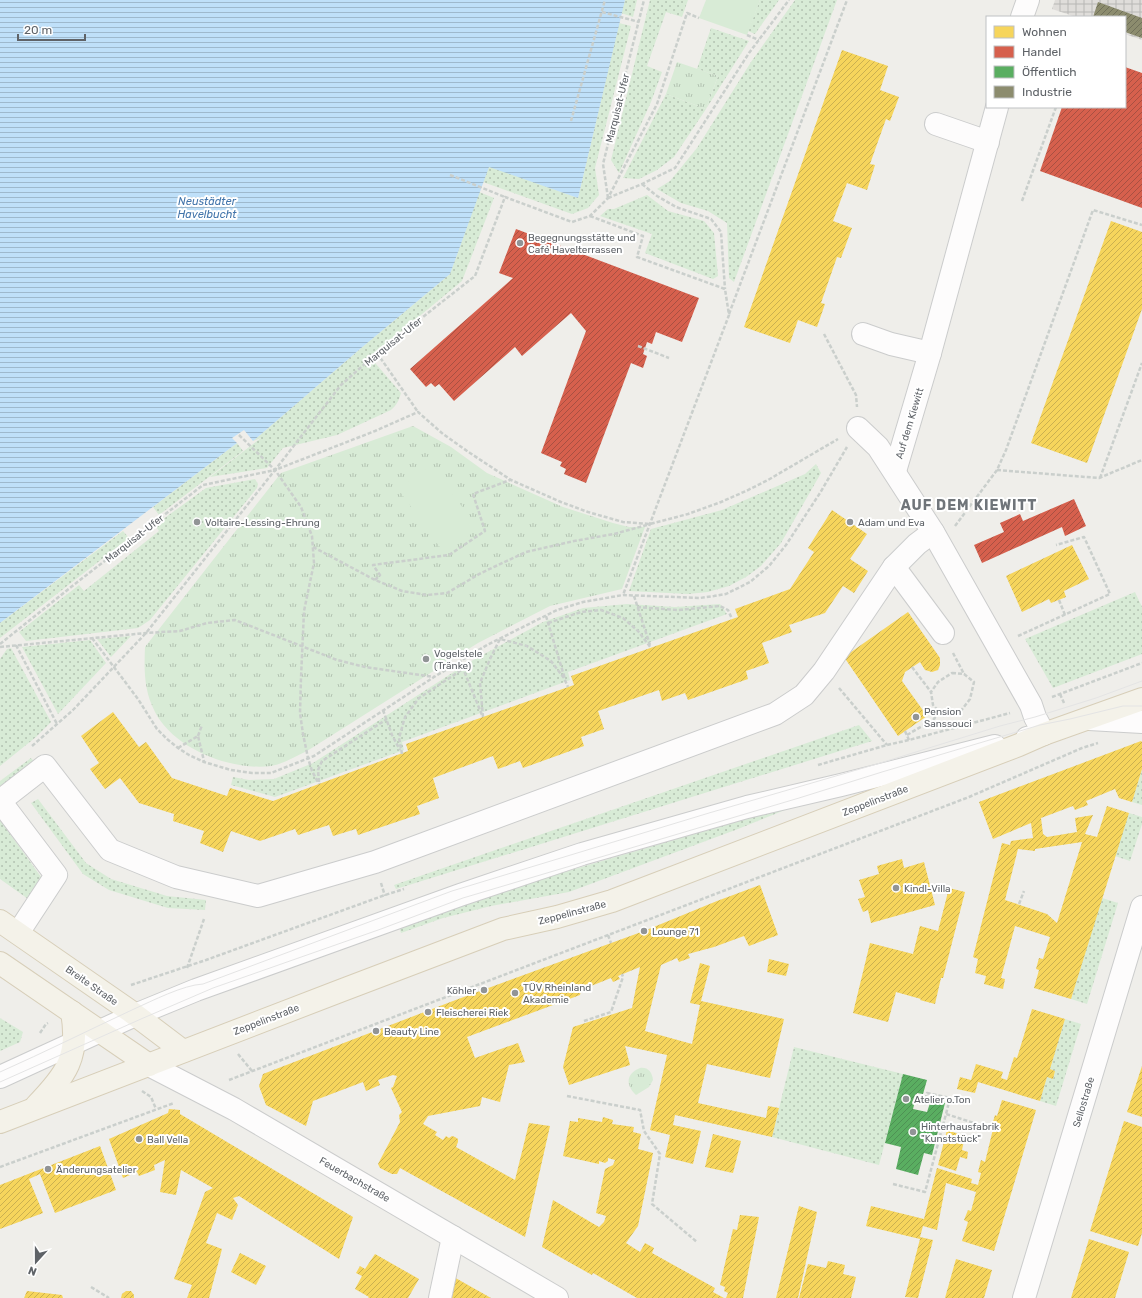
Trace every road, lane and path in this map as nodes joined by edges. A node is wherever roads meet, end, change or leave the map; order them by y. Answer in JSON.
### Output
{"nodes":[{"id":1,"x":605,"y":0,"type":"edge"},
{"id":2,"x":644,"y":0,"type":"edge"},
{"id":3,"x":789,"y":0,"type":"edge"},
{"id":4,"x":847,"y":0,"type":"edge"},
{"id":5,"x":1028,"y":0,"type":"edge"},
{"id":6,"x":602,"y":12,"type":"junction"},
{"id":7,"x":1022,"y":16,"type":"edge"},
{"id":8,"x":699,"y":18,"type":"dead end"},
{"id":9,"x":639,"y":22,"type":"junction"},
{"id":10,"x":747,"y":35,"type":"dead end"},
{"id":11,"x":759,"y":40,"type":"junction"},
{"id":12,"x":997,"y":108,"type":"edge"},
{"id":13,"x":1056,"y":108,"type":"edge"},
{"id":14,"x":570,"y":121,"type":"dead end"},
{"id":15,"x":936,"y":124,"type":"dead end"},
{"id":16,"x":988,"y":142,"type":"junction"},
{"id":17,"x":450,"y":175,"type":"dead end"},
{"id":18,"x":642,"y":184,"type":"junction"},
{"id":19,"x":505,"y":197,"type":"junction"},
{"id":20,"x":608,"y":198,"type":"junction"},
{"id":21,"x":1022,"y":201,"type":"dead end"},
{"id":22,"x":590,"y":216,"type":"junction"},
{"id":23,"x":1142,"y":225,"type":"edge"},
{"id":24,"x":725,"y":289,"type":"junction"},
{"id":25,"x":729,"y":315,"type":"junction"},
{"id":26,"x":824,"y":334,"type":"dead end"},
{"id":27,"x":863,"y":334,"type":"dead end"},
{"id":28,"x":638,"y":346,"type":"dead end"},
{"id":29,"x":377,"y":353,"type":"junction"},
{"id":30,"x":930,"y":353,"type":"junction"},
{"id":31,"x":669,"y":358,"type":"dead end"},
{"id":32,"x":1142,"y":363,"type":"edge"},
{"id":33,"x":418,"y":412,"type":"junction"},
{"id":34,"x":858,"y":428,"type":"junction"},
{"id":35,"x":239,"y":435,"type":"dead end"},
{"id":36,"x":1142,"y":460,"type":"edge"},
{"id":37,"x":275,"y":470,"type":"junction"},
{"id":38,"x":997,"y":470,"type":"junction"},
{"id":39,"x":895,"y":471,"type":"junction"},
{"id":40,"x":1100,"y":478,"type":"junction"},
{"id":41,"x":511,"y":480,"type":"junction"},
{"id":42,"x":650,"y":524,"type":"junction"},
{"id":43,"x":955,"y":526,"type":"dead end"},
{"id":44,"x":933,"y":532,"type":"junction"},
{"id":45,"x":1056,"y":545,"type":"dead end"},
{"id":46,"x":313,"y":547,"type":"junction"},
{"id":47,"x":894,"y":567,"type":"junction"},
{"id":48,"x":374,"y":580,"type":"junction"},
{"id":49,"x":623,"y":595,"type":"junction"},
{"id":50,"x":634,"y":596,"type":"junction"},
{"id":51,"x":1059,"y":600,"type":"dead end"},
{"id":52,"x":637,"y":607,"type":"junction"},
{"id":53,"x":1065,"y":614,"type":"junction"},
{"id":54,"x":546,"y":616,"type":"junction"},
{"id":55,"x":732,"y":619,"type":"dead end"},
{"id":56,"x":548,"y":623,"type":"junction"},
{"id":57,"x":146,"y":633,"type":"junction"},
{"id":58,"x":943,"y":633,"type":"dead end"},
{"id":59,"x":1017,"y":636,"type":"dead end"},
{"id":60,"x":92,"y":638,"type":"junction"},
{"id":61,"x":500,"y":639,"type":"junction"},
{"id":62,"x":0,"y":646,"type":"edge"},
{"id":63,"x":16,"y":646,"type":"junction"},
{"id":64,"x":302,"y":646,"type":"junction"},
{"id":65,"x":460,"y":661,"type":"junction"},
{"id":66,"x":1142,"y":663,"type":"edge"},
{"id":67,"x":912,"y":666,"type":"dead end"},
{"id":68,"x":114,"y":667,"type":"junction"},
{"id":69,"x":463,"y":669,"type":"junction"},
{"id":70,"x":824,"y":671,"type":"junction"},
{"id":71,"x":434,"y":677,"type":"junction"},
{"id":72,"x":931,"y":692,"type":"junction"},
{"id":73,"x":1142,"y":699,"type":"edge"},
{"id":74,"x":1031,"y":705,"type":"junction"},
{"id":75,"x":383,"y":710,"type":"junction"},
{"id":76,"x":939,"y":711,"type":"junction"},
{"id":77,"x":387,"y":719,"type":"junction"},
{"id":78,"x":1089,"y":719,"type":"junction"},
{"id":79,"x":1142,"y":722,"type":"edge"},
{"id":80,"x":57,"y":724,"type":"junction"},
{"id":81,"x":202,"y":725,"type":"dead end"},
{"id":82,"x":905,"y":731,"type":"dead end"},
{"id":83,"x":1044,"y":734,"type":"junction"},
{"id":84,"x":907,"y":735,"type":"junction"},
{"id":85,"x":198,"y":736,"type":"junction"},
{"id":86,"x":909,"y":740,"type":"dead end"},
{"id":87,"x":1103,"y":741,"type":"dead end"},
{"id":88,"x":34,"y":744,"type":"dead end"},
{"id":89,"x":887,"y":745,"type":"dead end"},
{"id":90,"x":178,"y":748,"type":"junction"},
{"id":91,"x":308,"y":758,"type":"junction"},
{"id":92,"x":204,"y":762,"type":"junction"},
{"id":93,"x":0,"y":801,"type":"edge"},
{"id":94,"x":1024,"y":891,"type":"dead end"},
{"id":95,"x":1019,"y":904,"type":"dead end"},
{"id":96,"x":1142,"y":907,"type":"edge"},
{"id":97,"x":204,"y":919,"type":"dead end"},
{"id":98,"x":0,"y":921,"type":"edge"},
{"id":99,"x":18,"y":933,"type":"junction"},
{"id":100,"x":608,"y":935,"type":"junction"},
{"id":101,"x":611,"y":943,"type":"dead end"},
{"id":102,"x":206,"y":960,"type":"dead end"},
{"id":103,"x":0,"y":963,"type":"edge"},
{"id":104,"x":186,"y":967,"type":"junction"},
{"id":105,"x":622,"y":974,"type":"dead end"},
{"id":106,"x":128,"y":986,"type":"dead end"},
{"id":107,"x":72,"y":1012,"type":"junction"},
{"id":108,"x":135,"y":1015,"type":"junction"},
{"id":109,"x":584,"y":1021,"type":"dead end"},
{"id":110,"x":101,"y":1032,"type":"junction"},
{"id":111,"x":74,"y":1044,"type":"junction"},
{"id":112,"x":183,"y":1051,"type":"junction"},
{"id":113,"x":149,"y":1065,"type":"junction"},
{"id":114,"x":252,"y":1071,"type":"dead end"},
{"id":115,"x":0,"y":1077,"type":"edge"},
{"id":116,"x":202,"y":1092,"type":"junction"},
{"id":117,"x":567,"y":1096,"type":"dead end"},
{"id":118,"x":924,"y":1105,"type":"dead end"},
{"id":119,"x":33,"y":1109,"type":"junction"},
{"id":120,"x":946,"y":1114,"type":"junction"},
{"id":121,"x":0,"y":1122,"type":"edge"},
{"id":122,"x":974,"y":1122,"type":"dead end"},
{"id":123,"x":0,"y":1167,"type":"edge"},
{"id":124,"x":893,"y":1184,"type":"dead end"},
{"id":125,"x":453,"y":1237,"type":"junction"},
{"id":126,"x":697,"y":1242,"type":"dead end"},
{"id":127,"x":91,"y":1287,"type":"dead end"},
{"id":128,"x":109,"y":1298,"type":"edge"},
{"id":129,"x":440,"y":1298,"type":"edge"},
{"id":130,"x":557,"y":1298,"type":"edge"},
{"id":131,"x":1024,"y":1298,"type":"edge"}],
"edges":[{"from":1,"to":6,"type":"path"},
{"from":2,"to":9,"type":"path","name":"Marquisat-Ufer"},
{"from":3,"to":11,"type":"path"},
{"from":4,"to":25,"type":"path"},
{"from":5,"to":7,"type":"street"},
{"from":6,"to":9,"type":"path"},
{"from":6,"to":14,"type":"path"},
{"from":8,"to":20,"type":"path"},
{"from":9,"to":20,"type":"path","name":"Marquisat-Ufer"},
{"from":10,"to":11,"type":"path"},
{"from":11,"to":18,"type":"path"},
{"from":12,"to":16,"type":"street","name":"Auf dem Kiewitt"},
{"from":13,"to":21,"type":"path"},
{"from":15,"to":16,"type":"street"},
{"from":16,"to":30,"type":"street","name":"Auf dem Kiewitt"},
{"from":17,"to":19,"type":"path"},
{"from":18,"to":20,"type":"path"},
{"from":18,"to":24,"type":"path"},
{"from":19,"to":22,"type":"path"},
{"from":19,"to":29,"type":"path","name":"Marquisat-Ufer"},
{"from":20,"to":22,"type":"path"},
{"from":22,"to":24,"type":"path"},
{"from":23,"to":38,"type":"path"},
{"from":24,"to":25,"type":"path"},
{"from":25,"to":42,"type":"path"},
{"from":26,"to":34,"type":"path"},
{"from":27,"to":30,"type":"street"},
{"from":28,"to":31,"type":"path"},
{"from":29,"to":33,"type":"path"},
{"from":29,"to":37,"type":"path","name":"Marquisat-Ufer"},
{"from":30,"to":39,"type":"street","name":"Auf dem Kiewitt"},
{"from":32,"to":40,"type":"path"},
{"from":33,"to":37,"type":"path"},
{"from":33,"to":41,"type":"path"},
{"from":34,"to":39,"type":"street"},
{"from":34,"to":42,"type":"path"},
{"from":34,"to":50,"type":"path"},
{"from":35,"to":37,"type":"path"},
{"from":36,"to":40,"type":"path"},
{"from":37,"to":46,"type":"path"},
{"from":37,"to":57,"type":"path"},
{"from":37,"to":62,"type":"path","name":"Marquisat-Ufer"},
{"from":38,"to":40,"type":"path"},
{"from":38,"to":43,"type":"path"},
{"from":39,"to":44,"type":"street","name":"Auf dem Kiewitt"},
{"from":41,"to":42,"type":"path"},
{"from":41,"to":48,"type":"path"},
{"from":42,"to":48,"type":"path"},
{"from":42,"to":49,"type":"path"},
{"from":44,"to":47,"type":"street"},
{"from":44,"to":74,"type":"street","name":"Auf dem Kiewitt"},
{"from":45,"to":53,"type":"path"},
{"from":46,"to":48,"type":"path"},
{"from":46,"to":64,"type":"path"},
{"from":47,"to":58,"type":"street"},
{"from":47,"to":70,"type":"street"},
{"from":49,"to":50,"type":"path"},
{"from":49,"to":54,"type":"path"},
{"from":50,"to":52,"type":"path"},
{"from":51,"to":53,"type":"path"},
{"from":52,"to":55,"type":"path"},
{"from":52,"to":56,"type":"path"},
{"from":53,"to":59,"type":"path"},
{"from":54,"to":56,"type":"path"},
{"from":54,"to":61,"type":"path"},
{"from":56,"to":61,"type":"path"},
{"from":57,"to":60,"type":"path"},
{"from":57,"to":64,"type":"path"},
{"from":57,"to":68,"type":"path"},
{"from":60,"to":63,"type":"path"},
{"from":60,"to":68,"type":"path"},
{"from":61,"to":65,"type":"path"},
{"from":61,"to":69,"type":"path"},
{"from":62,"to":63,"type":"path"},
{"from":63,"to":80,"type":"path"},
{"from":64,"to":71,"type":"path"},
{"from":64,"to":91,"type":"path"},
{"from":65,"to":69,"type":"path"},
{"from":65,"to":71,"type":"path"},
{"from":66,"to":74,"type":"path"},
{"from":67,"to":72,"type":"path"},
{"from":68,"to":80,"type":"path"},
{"from":68,"to":90,"type":"path"},
{"from":69,"to":77,"type":"path"},
{"from":70,"to":89,"type":"path"},
{"from":70,"to":93,"type":"street"},
{"from":71,"to":75,"type":"path"},
{"from":72,"to":76,"type":"path"},
{"from":72,"to":76,"type":"path"},
{"from":73,"to":78,"type":"main road","name":"Zeppelinstraße"},
{"from":74,"to":83,"type":"street","name":"Auf dem Kiewitt"},
{"from":75,"to":77,"type":"path"},
{"from":75,"to":91,"type":"path"},
{"from":76,"to":84,"type":"path"},
{"from":77,"to":91,"type":"path"},
{"from":78,"to":79,"type":"street"},
{"from":78,"to":83,"type":"main road","name":"Zeppelinstraße"},
{"from":80,"to":88,"type":"path"},
{"from":81,"to":85,"type":"path"},
{"from":82,"to":84,"type":"path"},
{"from":83,"to":108,"type":"street"},
{"from":83,"to":112,"type":"main road","name":"Zeppelinstraße"},
{"from":84,"to":86,"type":"path"},
{"from":85,"to":90,"type":"path"},
{"from":85,"to":92,"type":"path"},
{"from":87,"to":100,"type":"path"},
{"from":90,"to":92,"type":"path"},
{"from":91,"to":92,"type":"path"},
{"from":93,"to":99,"type":"street"},
{"from":94,"to":95,"type":"path"},
{"from":96,"to":131,"type":"street","name":"Sellostraße"},
{"from":97,"to":104,"type":"path"},
{"from":98,"to":99,"type":"main road","name":"Breite Straße"},
{"from":99,"to":108,"type":"main road","name":"Breite Straße"},
{"from":100,"to":101,"type":"path"},
{"from":100,"to":114,"type":"path"},
{"from":102,"to":104,"type":"path"},
{"from":103,"to":107,"type":"main road"},
{"from":104,"to":106,"type":"path"},
{"from":105,"to":109,"type":"path"},
{"from":107,"to":110,"type":"main road"},
{"from":107,"to":111,"type":"main road"},
{"from":108,"to":110,"type":"street"},
{"from":108,"to":112,"type":"main road","name":"Breite Straße"},
{"from":110,"to":111,"type":"street"},
{"from":110,"to":113,"type":"main road"},
{"from":111,"to":115,"type":"street"},
{"from":111,"to":119,"type":"main road"},
{"from":112,"to":113,"type":"main road","name":"Zeppelinstraße"},
{"from":113,"to":116,"type":"street","name":"Feuerbachstraße"},
{"from":113,"to":119,"type":"main road","name":"Zeppelinstraße"},
{"from":116,"to":123,"type":"path"},
{"from":116,"to":125,"type":"street","name":"Feuerbachstraße"},
{"from":117,"to":126,"type":"path"},
{"from":118,"to":120,"type":"path"},
{"from":119,"to":121,"type":"main road","name":"Zeppelinstraße"},
{"from":120,"to":122,"type":"path"},
{"from":120,"to":124,"type":"path"},
{"from":125,"to":129,"type":"street"},
{"from":125,"to":130,"type":"street","name":"Feuerbachstraße"},
{"from":127,"to":128,"type":"path"}]}
